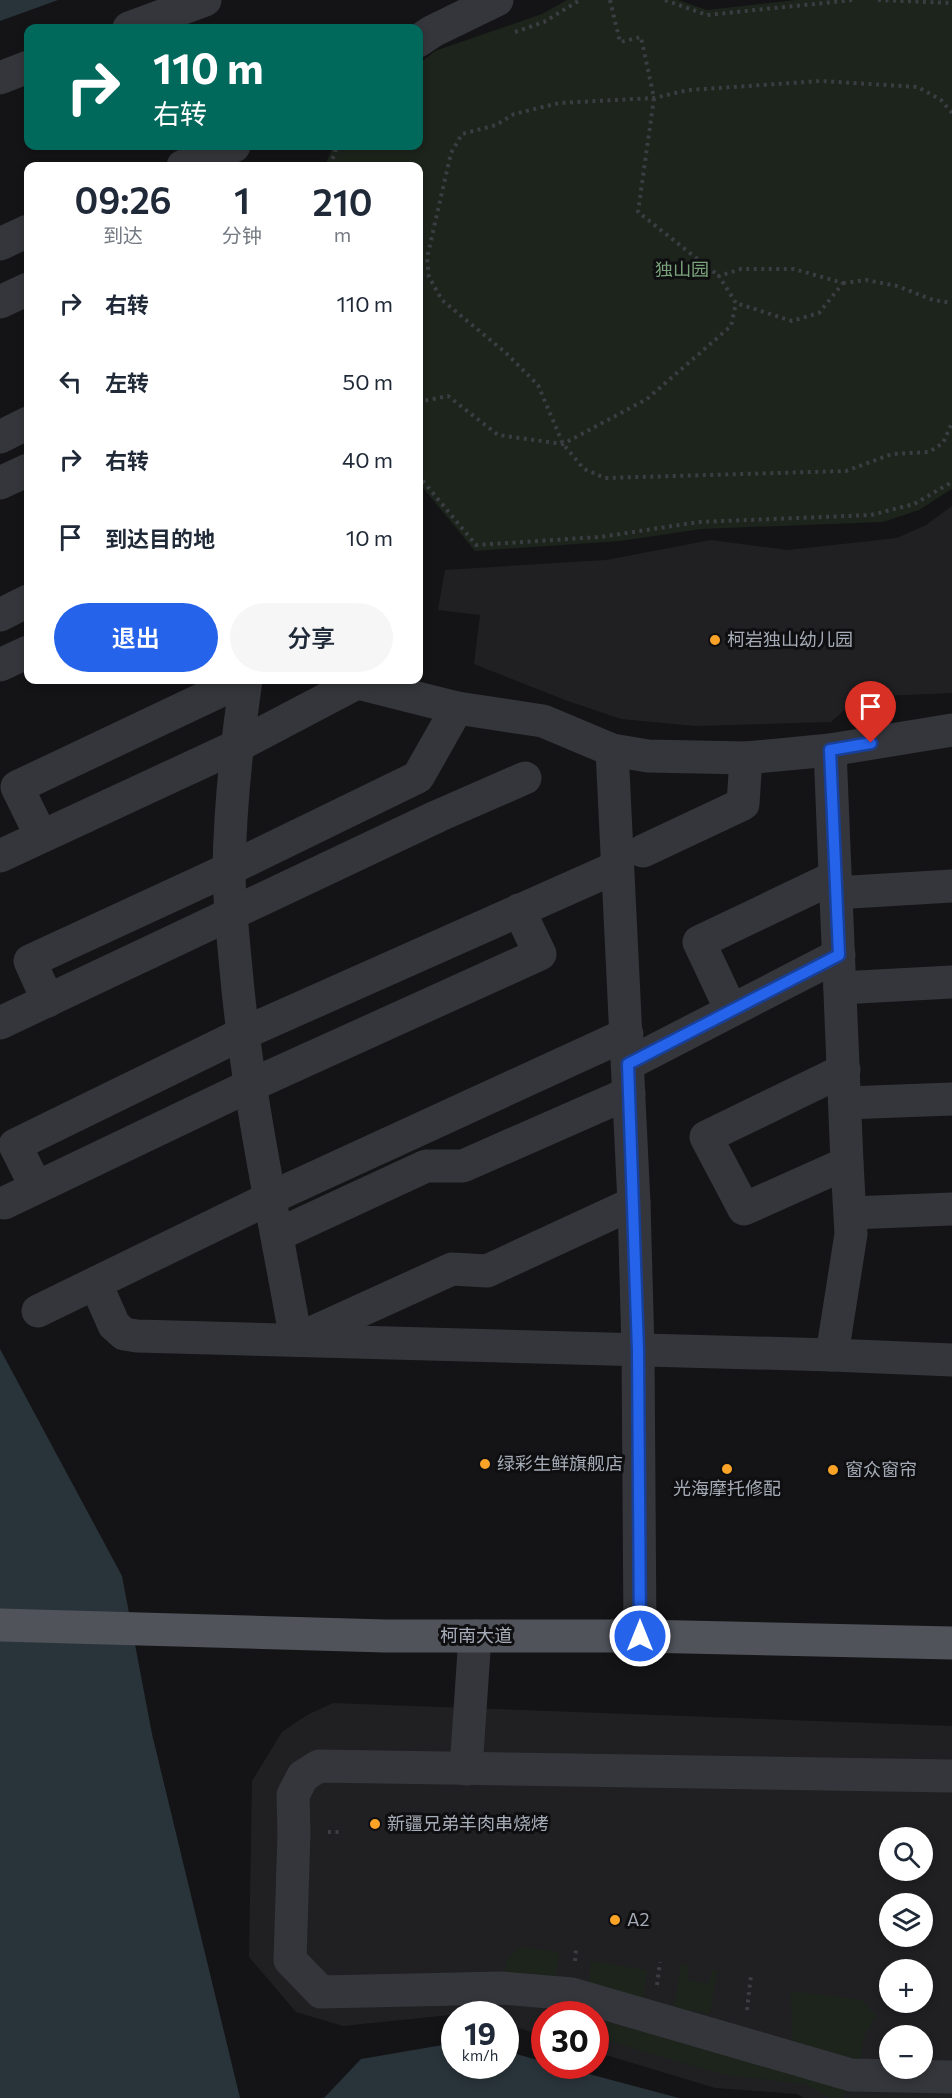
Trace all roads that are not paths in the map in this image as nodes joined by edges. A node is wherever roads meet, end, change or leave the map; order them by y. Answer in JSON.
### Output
{"nodes":[{"id":1,"x":205,"y":0,"type":"edge"},
{"id":2,"x":497,"y":0,"type":"edge"},
{"id":3,"x":140,"y":24,"type":"edge"},
{"id":4,"x":423,"y":38,"type":"edge"},
{"id":5,"x":24,"y":69,"type":"edge"},
{"id":6,"x":0,"y":78,"type":"edge"},
{"id":7,"x":224,"y":150,"type":"edge"},
{"id":8,"x":193,"y":162,"type":"edge"},
{"id":9,"x":24,"y":233,"type":"edge"},
{"id":10,"x":0,"y":244,"type":"edge"},
{"id":11,"x":24,"y":291,"type":"edge"},
{"id":12,"x":0,"y":302,"type":"edge"},
{"id":13,"x":24,"y":425,"type":"edge"},
{"id":14,"x":0,"y":437,"type":"edge"},
{"id":15,"x":24,"y":472,"type":"edge"},
{"id":16,"x":0,"y":483,"type":"edge"},
{"id":17,"x":24,"y":603,"type":"edge"},
{"id":18,"x":0,"y":615,"type":"edge"},
{"id":19,"x":24,"y":654,"type":"edge"},
{"id":20,"x":0,"y":665,"type":"edge"},
{"id":21,"x":236,"y":684,"type":"edge"},
{"id":22,"x":245,"y":684,"type":"edge"},
{"id":23,"x":346,"y":684,"type":"edge"},
{"id":24,"x":363,"y":684,"type":"edge"},
{"id":25,"x":457,"y":708,"type":"junction"},
{"id":26,"x":952,"y":730,"type":"edge"},
{"id":27,"x":237,"y":746,"type":"junction"},
{"id":28,"x":612,"y":750,"type":"junction"},
{"id":29,"x":830,"y":750,"type":"junction"},
{"id":30,"x":746,"y":758,"type":"junction"},
{"id":31,"x":418,"y":777,"type":"junction"},
{"id":32,"x":525,"y":778,"type":"dead end"},
{"id":33,"x":438,"y":816,"type":"junction"},
{"id":34,"x":41,"y":836,"type":"junction"},
{"id":35,"x":0,"y":856,"type":"edge"},
{"id":36,"x":630,"y":859,"type":"junction"},
{"id":37,"x":229,"y":868,"type":"junction"},
{"id":38,"x":835,"y":885,"type":"junction"},
{"id":39,"x":952,"y":886,"type":"edge"},
{"id":40,"x":519,"y":910,"type":"junction"},
{"id":41,"x":231,"y":913,"type":"junction"},
{"id":42,"x":839,"y":955,"type":"junction"},
{"id":43,"x":952,"y":982,"type":"edge"},
{"id":44,"x":840,"y":988,"type":"junction"},
{"id":45,"x":48,"y":1000,"type":"junction"},
{"id":46,"x":731,"y":1010,"type":"junction"},
{"id":47,"x":0,"y":1023,"type":"edge"},
{"id":48,"x":242,"y":1034,"type":"junction"},
{"id":49,"x":628,"y":1064,"type":"junction"},
{"id":50,"x":844,"y":1070,"type":"junction"},
{"id":51,"x":249,"y":1086,"type":"junction"},
{"id":52,"x":952,"y":1099,"type":"edge"},
{"id":53,"x":845,"y":1103,"type":"junction"},
{"id":54,"x":847,"y":1163,"type":"junction"},
{"id":55,"x":36,"y":1187,"type":"junction"},
{"id":56,"x":270,"y":1198,"type":"junction"},
{"id":57,"x":4,"y":1203,"type":"dead end"},
{"id":58,"x":634,"y":1203,"type":"junction"},
{"id":59,"x":952,"y":1209,"type":"edge"},
{"id":60,"x":851,"y":1213,"type":"junction"},
{"id":61,"x":277,"y":1235,"type":"junction"},
{"id":62,"x":96,"y":1284,"type":"junction"},
{"id":63,"x":38,"y":1311,"type":"dead end"},
{"id":64,"x":296,"y":1340,"type":"junction"},
{"id":65,"x":638,"y":1350,"type":"junction"},
{"id":66,"x":832,"y":1355,"type":"junction"},
{"id":67,"x":952,"y":1360,"type":"edge"},
{"id":68,"x":0,"y":1625,"type":"edge"},
{"id":69,"x":475,"y":1636,"type":"junction"},
{"id":70,"x":640,"y":1636,"type":"junction"},
{"id":71,"x":952,"y":1642,"type":"edge"},
{"id":72,"x":466,"y":1769,"type":"junction"},
{"id":73,"x":952,"y":1776,"type":"edge"},
{"id":74,"x":952,"y":2077,"type":"edge"}],
"edges":[{"from":1,"to":3,"type":"street"},
{"from":2,"to":4,"type":"street"},
{"from":5,"to":6,"type":"street"},
{"from":7,"to":8,"type":"street"},
{"from":9,"to":10,"type":"street"},
{"from":11,"to":12,"type":"street"},
{"from":13,"to":14,"type":"street"},
{"from":15,"to":16,"type":"street"},
{"from":17,"to":18,"type":"street"},
{"from":19,"to":20,"type":"street"},
{"from":21,"to":34,"type":"street"},
{"from":22,"to":27,"type":"street"},
{"from":23,"to":27,"type":"street"},
{"from":24,"to":25,"type":"street"},
{"from":25,"to":28,"type":"street"},
{"from":25,"to":31,"type":"street"},
{"from":26,"to":29,"type":"street"},
{"from":27,"to":34,"type":"street"},
{"from":27,"to":37,"type":"street"},
{"from":28,"to":30,"type":"street"},
{"from":28,"to":36,"type":"street"},
{"from":29,"to":30,"type":"street"},
{"from":29,"to":38,"type":"street"},
{"from":30,"to":36,"type":"street"},
{"from":31,"to":33,"type":"street"},
{"from":31,"to":37,"type":"street"},
{"from":32,"to":33,"type":"street"},
{"from":33,"to":41,"type":"street"},
{"from":34,"to":35,"type":"street"},
{"from":36,"to":40,"type":"street"},
{"from":36,"to":49,"type":"street"},
{"from":37,"to":41,"type":"street"},
{"from":37,"to":45,"type":"street"},
{"from":38,"to":39,"type":"street"},
{"from":38,"to":42,"type":"street"},
{"from":38,"to":46,"type":"street"},
{"from":40,"to":48,"type":"street"},
{"from":40,"to":51,"type":"street"},
{"from":41,"to":45,"type":"street"},
{"from":41,"to":48,"type":"street"},
{"from":42,"to":44,"type":"street"},
{"from":42,"to":46,"type":"street"},
{"from":43,"to":44,"type":"street"},
{"from":44,"to":50,"type":"street"},
{"from":45,"to":47,"type":"street"},
{"from":46,"to":49,"type":"street"},
{"from":48,"to":51,"type":"street"},
{"from":48,"to":55,"type":"street"},
{"from":49,"to":56,"type":"street"},
{"from":49,"to":58,"type":"street"},
{"from":49,"to":61,"type":"street"},
{"from":50,"to":53,"type":"street"},
{"from":50,"to":54,"type":"street"},
{"from":51,"to":55,"type":"street"},
{"from":51,"to":56,"type":"street"},
{"from":52,"to":53,"type":"street"},
{"from":53,"to":54,"type":"street"},
{"from":54,"to":60,"type":"street"},
{"from":55,"to":57,"type":"street"},
{"from":56,"to":61,"type":"street"},
{"from":56,"to":62,"type":"street"},
{"from":58,"to":64,"type":"street"},
{"from":58,"to":65,"type":"street"},
{"from":59,"to":60,"type":"street"},
{"from":60,"to":66,"type":"street"},
{"from":61,"to":64,"type":"street"},
{"from":62,"to":63,"type":"street"},
{"from":62,"to":64,"type":"street"},
{"from":64,"to":65,"type":"street"},
{"from":65,"to":66,"type":"street"},
{"from":65,"to":70,"type":"street"},
{"from":66,"to":67,"type":"street"},
{"from":68,"to":69,"type":"main road","name":"柯南大道"},
{"from":69,"to":70,"type":"main road","name":"柯南大道"},
{"from":69,"to":72,"type":"street"},
{"from":70,"to":71,"type":"main road","name":"柯南大道"},
{"from":72,"to":73,"type":"street"},
{"from":72,"to":74,"type":"street"}]}
